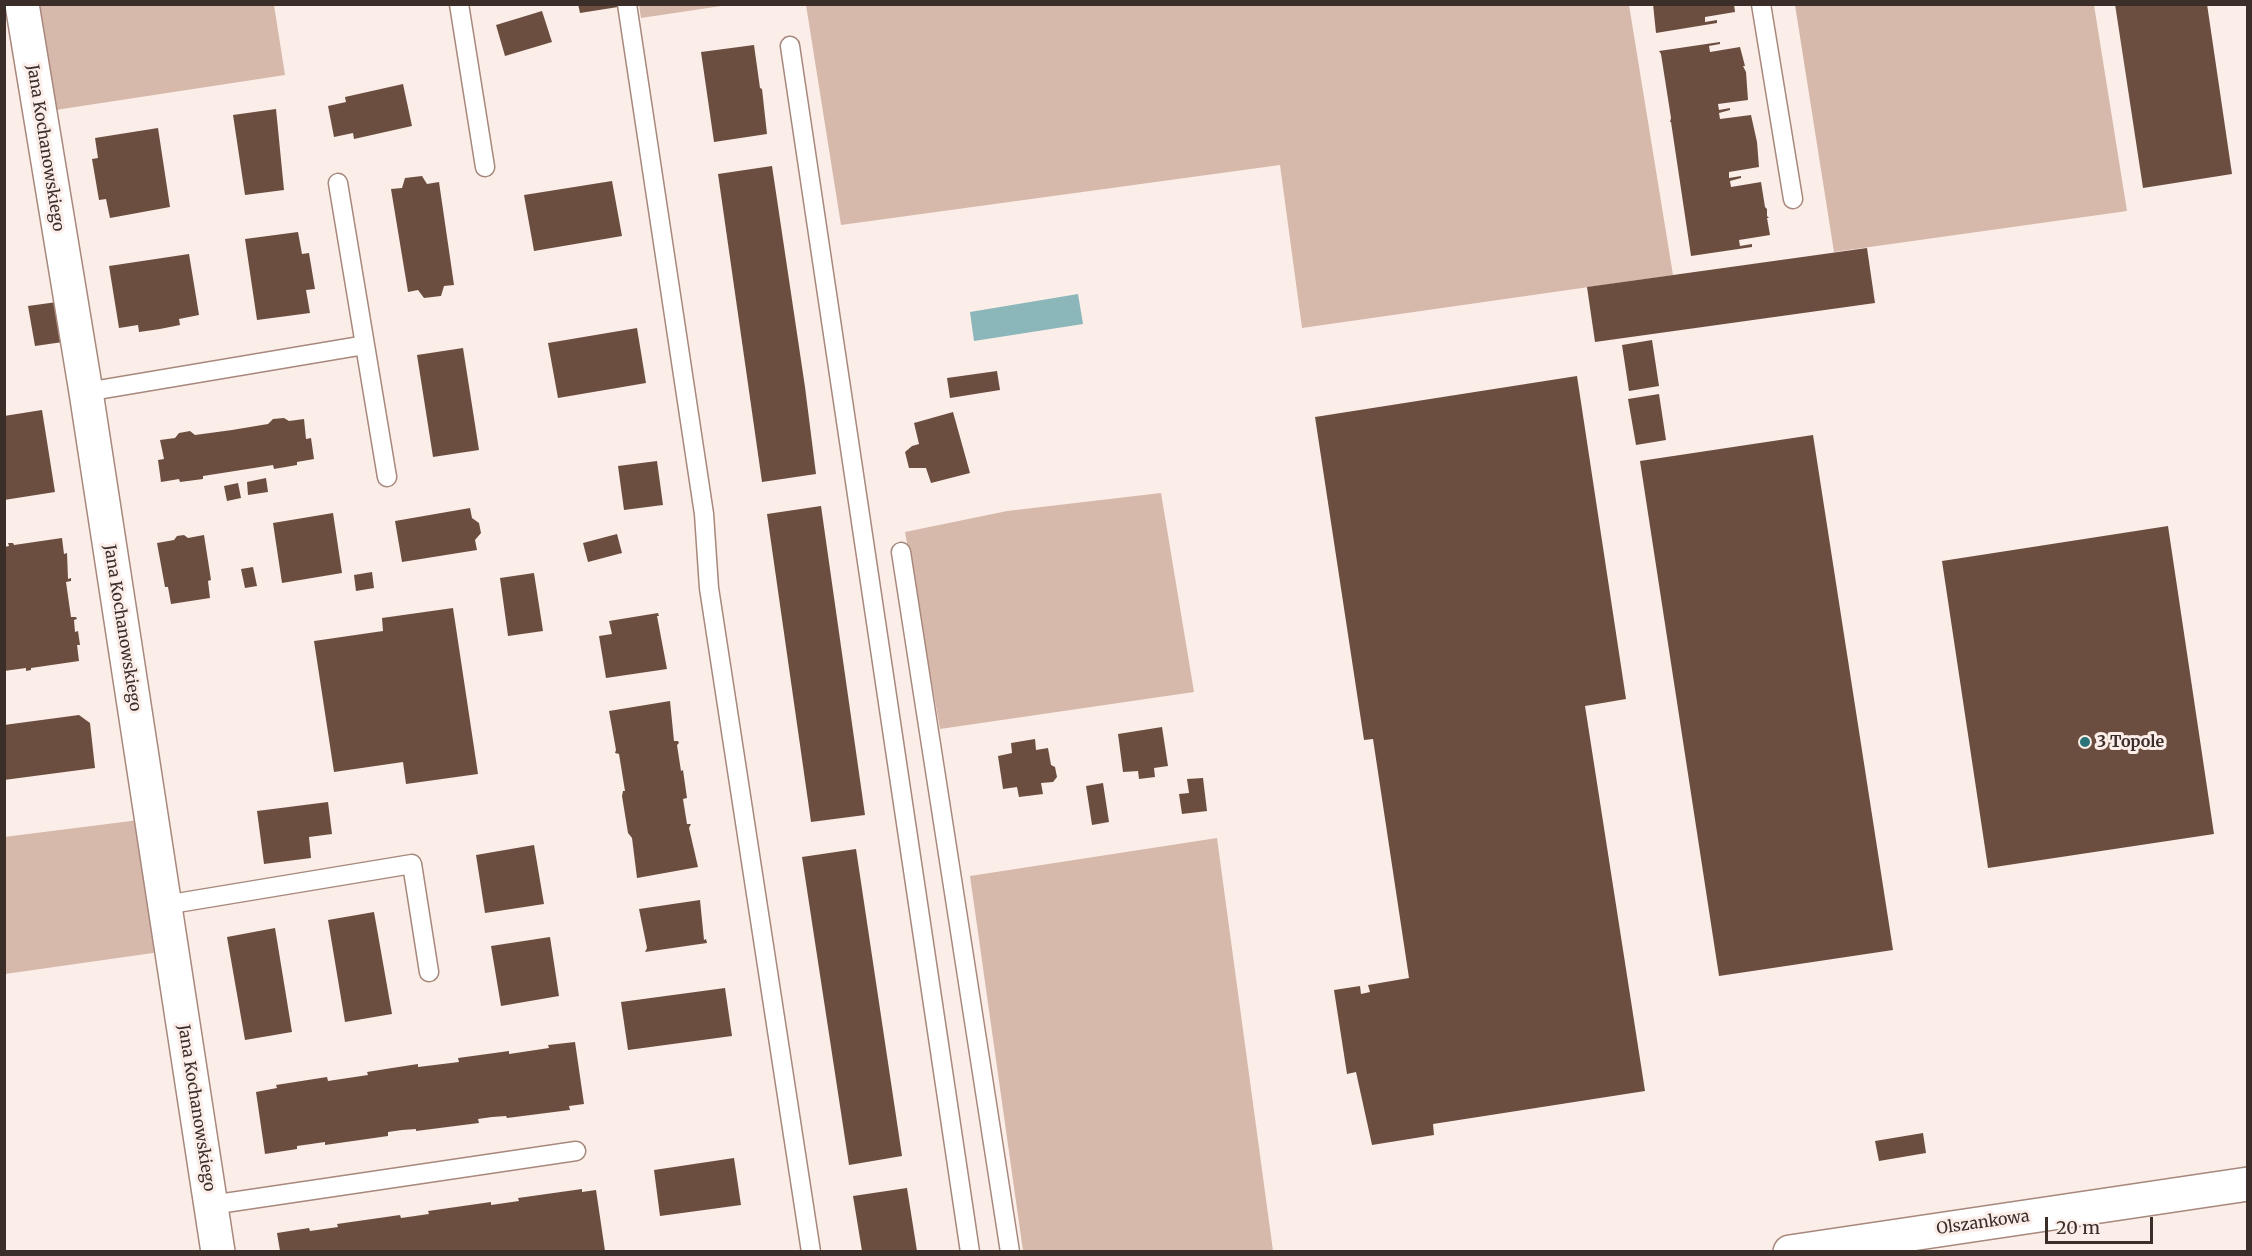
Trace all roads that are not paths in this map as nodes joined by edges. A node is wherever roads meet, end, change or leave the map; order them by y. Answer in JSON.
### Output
{"nodes":[{"id":1,"x":22,"y":4,"type":"edge"},
{"id":2,"x":459,"y":4,"type":"edge"},
{"id":3,"x":627,"y":4,"type":"edge"},
{"id":4,"x":1761,"y":4,"type":"edge"},
{"id":5,"x":790,"y":46,"type":"dead end"},
{"id":6,"x":485,"y":167,"type":"dead end"},
{"id":7,"x":338,"y":183,"type":"dead end"},
{"id":8,"x":1793,"y":199,"type":"dead end"},
{"id":9,"x":365,"y":345,"type":"junction"},
{"id":10,"x":86,"y":392,"type":"junction"},
{"id":11,"x":387,"y":477,"type":"dead end"},
{"id":12,"x":901,"y":552,"type":"dead end"},
{"id":13,"x":165,"y":905,"type":"junction"},
{"id":14,"x":429,"y":972,"type":"dead end"},
{"id":15,"x":576,"y":1151,"type":"dead end"},
{"id":16,"x":2247,"y":1184,"type":"edge"},
{"id":17,"x":211,"y":1205,"type":"junction"},
{"id":18,"x":218,"y":1251,"type":"edge"},
{"id":19,"x":811,"y":1251,"type":"edge"},
{"id":20,"x":970,"y":1251,"type":"edge"},
{"id":21,"x":1010,"y":1251,"type":"edge"},
{"id":22,"x":1790,"y":1251,"type":"edge"}],
"edges":[{"from":1,"to":10,"type":"street","name":"Jana Kochanowskiego"},
{"from":2,"to":6,"type":"lane"},
{"from":3,"to":19,"type":"lane"},
{"from":4,"to":8,"type":"lane"},
{"from":5,"to":20,"type":"lane"},
{"from":7,"to":9,"type":"lane"},
{"from":9,"to":10,"type":"lane"},
{"from":9,"to":11,"type":"lane"},
{"from":10,"to":13,"type":"street","name":"Jana Kochanowskiego"},
{"from":12,"to":21,"type":"lane"},
{"from":13,"to":14,"type":"lane"},
{"from":13,"to":17,"type":"street","name":"Jana Kochanowskiego"},
{"from":15,"to":17,"type":"lane"},
{"from":16,"to":22,"type":"street","name":"Olszankowa"},
{"from":17,"to":18,"type":"street","name":"Jana Kochanowskiego"}]}
